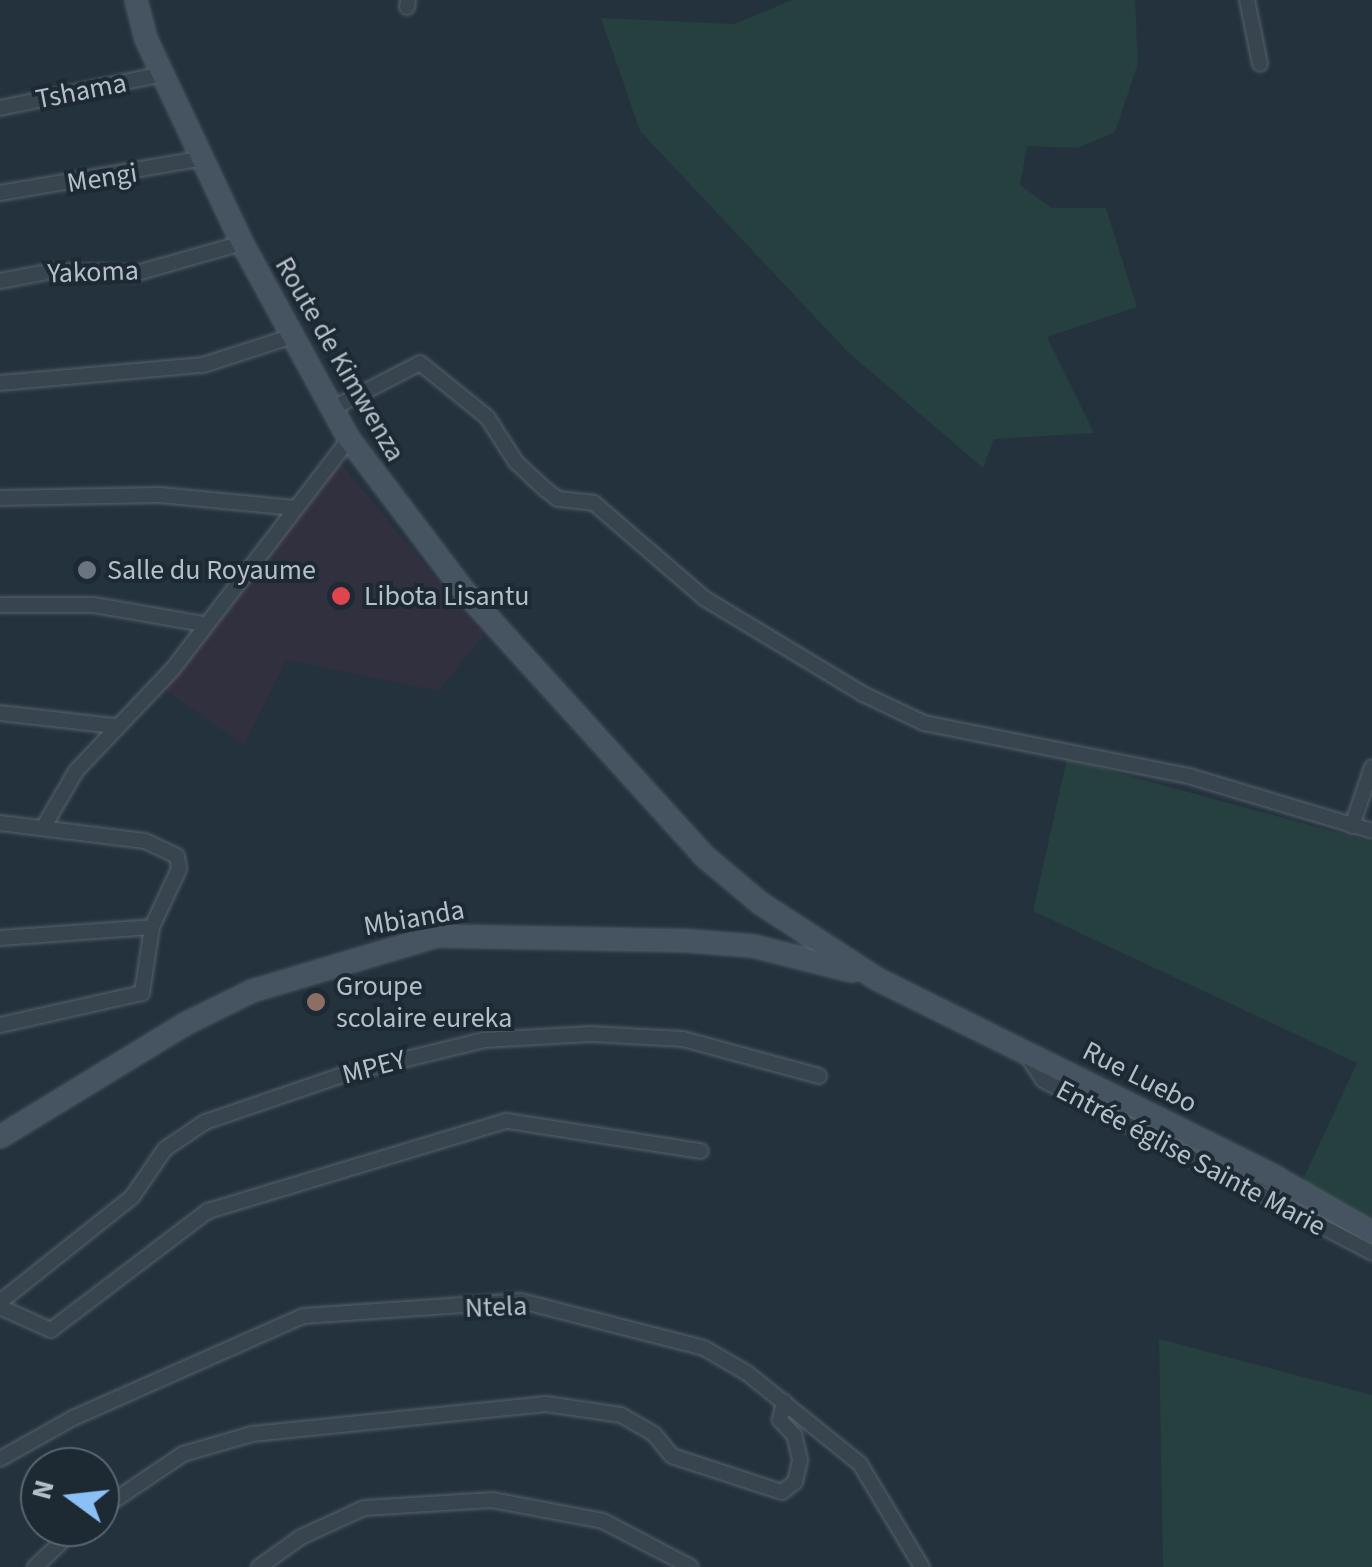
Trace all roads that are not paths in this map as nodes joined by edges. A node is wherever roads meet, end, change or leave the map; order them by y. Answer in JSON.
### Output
{"nodes":[{"id":1,"x":136,"y":0,"type":"edge"},
{"id":2,"x":1247,"y":0,"type":"edge"},
{"id":3,"x":1260,"y":64,"type":"dead end"},
{"id":4,"x":163,"y":74,"type":"junction"},
{"id":5,"x":0,"y":108,"type":"edge"},
{"id":6,"x":204,"y":158,"type":"junction"},
{"id":7,"x":0,"y":193,"type":"edge"},
{"id":8,"x":242,"y":242,"type":"junction"},
{"id":9,"x":0,"y":281,"type":"edge"},
{"id":10,"x":290,"y":337,"type":"junction"},
{"id":11,"x":0,"y":383,"type":"edge"},
{"id":12,"x":331,"y":408,"type":"junction"},
{"id":13,"x":349,"y":438,"type":"junction"},
{"id":14,"x":0,"y":498,"type":"edge"},
{"id":15,"x":295,"y":508,"type":"junction"},
{"id":16,"x":0,"y":605,"type":"edge"},
{"id":17,"x":204,"y":624,"type":"junction"},
{"id":18,"x":0,"y":713,"type":"edge"},
{"id":19,"x":114,"y":726,"type":"junction"},
{"id":20,"x":1372,"y":767,"type":"edge"},
{"id":21,"x":0,"y":823,"type":"edge"},
{"id":22,"x":1352,"y":826,"type":"junction"},
{"id":23,"x":43,"y":828,"type":"junction"},
{"id":24,"x":1372,"y":831,"type":"edge"},
{"id":25,"x":152,"y":927,"type":"junction"},
{"id":26,"x":0,"y":938,"type":"edge"},
{"id":27,"x":877,"y":979,"type":"junction"},
{"id":28,"x":0,"y":1025,"type":"edge"},
{"id":29,"x":1023,"y":1049,"type":"junction"},
{"id":30,"x":819,"y":1076,"type":"dead end"},
{"id":31,"x":0,"y":1137,"type":"edge"},
{"id":32,"x":702,"y":1152,"type":"dead end"},
{"id":33,"x":1372,"y":1233,"type":"edge"},
{"id":34,"x":1372,"y":1254,"type":"edge"},
{"id":35,"x":0,"y":1304,"type":"edge"},
{"id":36,"x":784,"y":1401,"type":"junction"},
{"id":37,"x":0,"y":1459,"type":"edge"},
{"id":38,"x":120,"y":1496,"type":"edge"},
{"id":39,"x":56,"y":1547,"type":"edge"},
{"id":40,"x":34,"y":1567,"type":"edge"},
{"id":41,"x":259,"y":1567,"type":"edge"},
{"id":42,"x":691,"y":1567,"type":"edge"},
{"id":43,"x":922,"y":1567,"type":"edge"}],
"edges":[{"from":1,"to":4,"type":"street","name":"Route de Kimwenza"},
{"from":2,"to":3,"type":"street"},
{"from":4,"to":5,"type":"street","name":"Tshama"},
{"from":4,"to":6,"type":"street","name":"Route de Kimwenza"},
{"from":6,"to":7,"type":"street","name":"Mengi"},
{"from":6,"to":8,"type":"street","name":"Route de Kimwenza"},
{"from":8,"to":9,"type":"street","name":"Yakoma"},
{"from":8,"to":10,"type":"street","name":"Route de Kimwenza"},
{"from":10,"to":11,"type":"street"},
{"from":10,"to":12,"type":"street","name":"Route de Kimwenza"},
{"from":12,"to":13,"type":"street","name":"Route de Kimwenza"},
{"from":12,"to":22,"type":"street"},
{"from":13,"to":15,"type":"street"},
{"from":13,"to":27,"type":"street","name":"Route de Kimwenza"},
{"from":14,"to":15,"type":"street"},
{"from":15,"to":17,"type":"street"},
{"from":16,"to":17,"type":"street"},
{"from":17,"to":19,"type":"street"},
{"from":18,"to":19,"type":"street"},
{"from":19,"to":23,"type":"street"},
{"from":20,"to":22,"type":"street"},
{"from":21,"to":23,"type":"street"},
{"from":22,"to":24,"type":"street"},
{"from":23,"to":25,"type":"street"},
{"from":25,"to":26,"type":"street"},
{"from":25,"to":28,"type":"street"},
{"from":27,"to":29,"type":"street","name":"Rue Luebo"},
{"from":27,"to":31,"type":"street","name":"Mbianda"},
{"from":29,"to":33,"type":"street","name":"Rue Luebo"},
{"from":29,"to":34,"type":"street","name":"Entrée église Sainte Marie"},
{"from":30,"to":35,"type":"street","name":"MPEY"},
{"from":32,"to":35,"type":"street"},
{"from":36,"to":37,"type":"street","name":"Ntela"},
{"from":36,"to":38,"type":"street"},
{"from":36,"to":43,"type":"street","name":"Ntela"},
{"from":39,"to":40,"type":"street"},
{"from":41,"to":42,"type":"street"}]}
